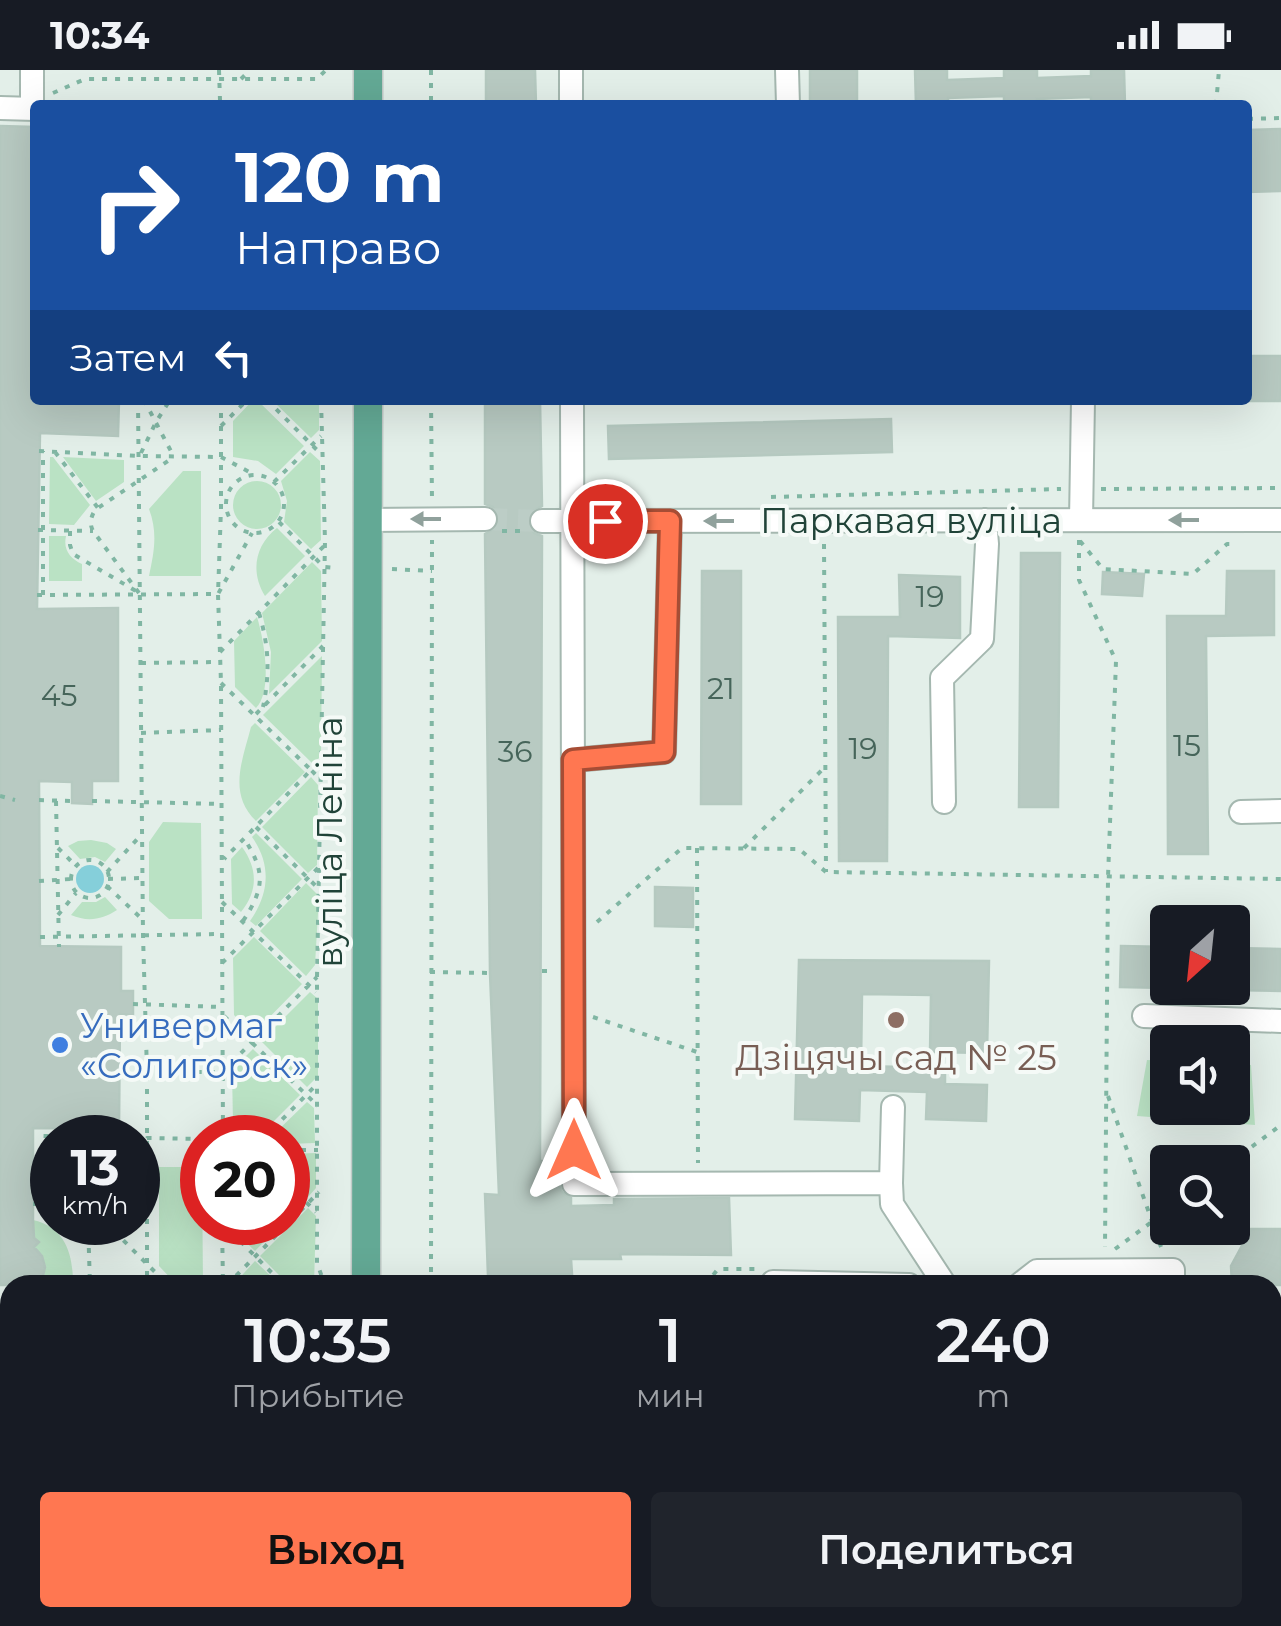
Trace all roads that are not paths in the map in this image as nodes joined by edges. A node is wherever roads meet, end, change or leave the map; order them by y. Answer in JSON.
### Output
{"nodes":[{"id":1,"x":32,"y":70,"type":"edge"},
{"id":2,"x":368,"y":70,"type":"edge"},
{"id":3,"x":571,"y":70,"type":"edge"},
{"id":4,"x":788,"y":70,"type":"edge"},
{"id":5,"x":37,"y":100,"type":"edge"},
{"id":6,"x":368,"y":100,"type":"edge"},
{"id":7,"x":571,"y":100,"type":"edge"},
{"id":8,"x":788,"y":100,"type":"edge"},
{"id":9,"x":30,"y":104,"type":"edge"},
{"id":10,"x":0,"y":108,"type":"edge"},
{"id":11,"x":368,"y":405,"type":"edge"},
{"id":12,"x":572,"y":405,"type":"edge"},
{"id":13,"x":1083,"y":405,"type":"edge"},
{"id":14,"x":368,"y":520,"type":"junction"},
{"id":15,"x":485,"y":520,"type":"tunnel mouth"},
{"id":16,"x":985,"y":520,"type":"junction"},
{"id":17,"x":1081,"y":520,"type":"junction"},
{"id":18,"x":1281,"y":520,"type":"edge"},
{"id":19,"x":542,"y":521,"type":"tunnel mouth"},
{"id":20,"x":572,"y":521,"type":"junction"},
{"id":21,"x":670,"y":521,"type":"junction"},
{"id":22,"x":573,"y":760,"type":"junction"},
{"id":23,"x":944,"y":802,"type":"dead end"},
{"id":24,"x":1281,"y":811,"type":"edge"},
{"id":25,"x":1241,"y":812,"type":"dead end"},
{"id":26,"x":1144,"y":1016,"type":"dead end"},
{"id":27,"x":1281,"y":1022,"type":"edge"},
{"id":28,"x":892,"y":1107,"type":"dead end"},
{"id":29,"x":892,"y":1183,"type":"junction"},
{"id":30,"x":366,"y":1275,"type":"edge"},
{"id":31,"x":938,"y":1275,"type":"edge"},
{"id":32,"x":1032,"y":1275,"type":"edge"},
{"id":33,"x":1114,"y":1275,"type":"edge"}],
"edges":[{"from":1,"to":5,"type":"street"},
{"from":2,"to":6,"type":"main road"},
{"from":3,"to":7,"type":"street"},
{"from":4,"to":8,"type":"street"},
{"from":9,"to":10,"type":"street"},
{"from":11,"to":14,"type":"main road","name":"вуліца Леніна"},
{"from":12,"to":20,"type":"street"},
{"from":13,"to":17,"type":"street"},
{"from":15,"to":14,"type":"street","one_way":true},
{"from":14,"to":30,"type":"main road","name":"вуліца Леніна"},
{"from":16,"to":17,"type":"street","name":"Паркавая вуліца"},
{"from":16,"to":21,"type":"street","name":"Паркавая вуліца","one_way":true},
{"from":16,"to":23,"type":"street"},
{"from":18,"to":17,"type":"street","name":"Паркавая вуліца","one_way":true},
{"from":19,"to":20,"type":"street","name":"Паркавая вуліца"},
{"from":20,"to":21,"type":"street","name":"Паркавая вуліца"},
{"from":20,"to":22,"type":"street"},
{"from":21,"to":22,"type":"street"},
{"from":22,"to":29,"type":"street"},
{"from":24,"to":25,"type":"street"},
{"from":26,"to":27,"type":"street"},
{"from":28,"to":29,"type":"street"},
{"from":29,"to":31,"type":"street"},
{"from":32,"to":33,"type":"street"}]}
